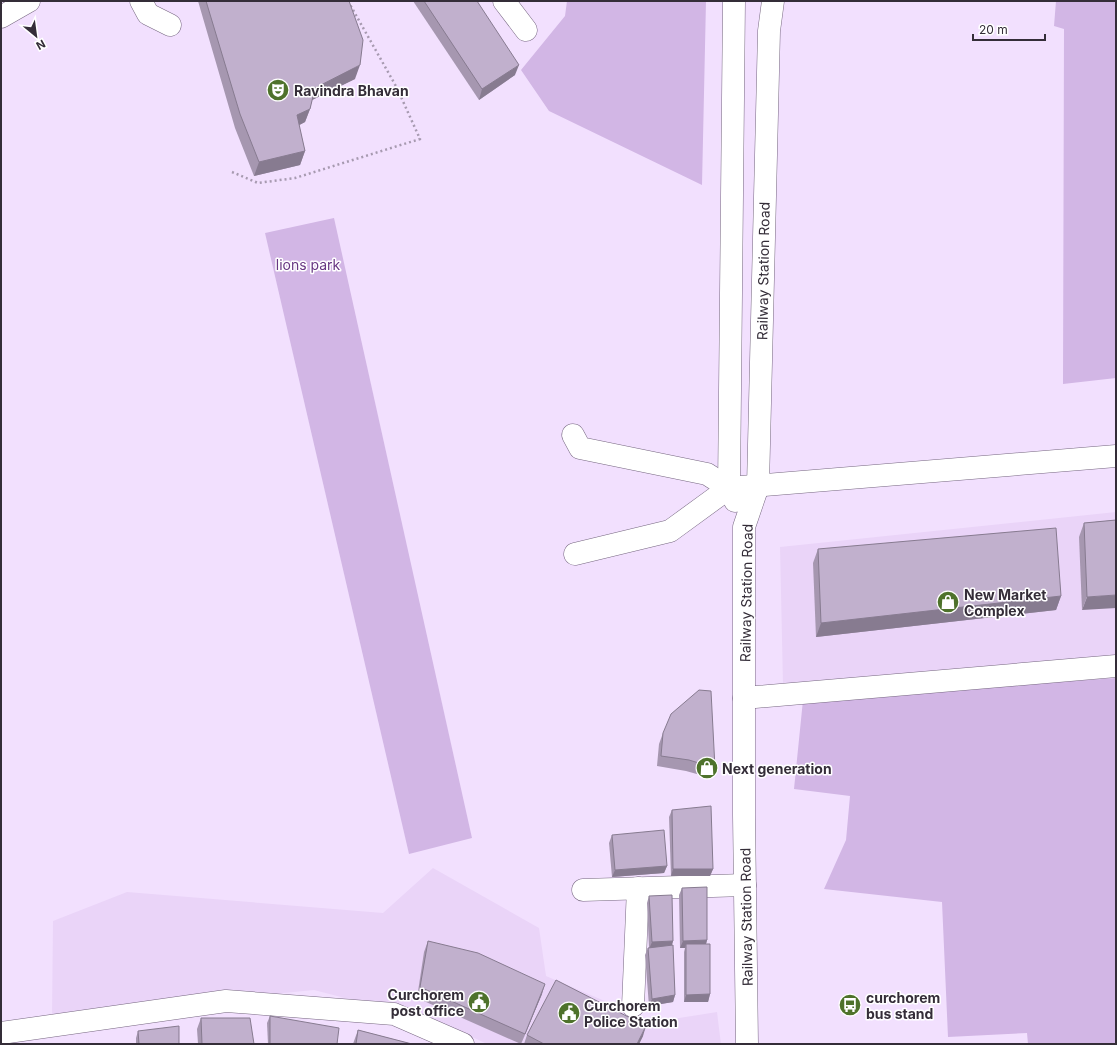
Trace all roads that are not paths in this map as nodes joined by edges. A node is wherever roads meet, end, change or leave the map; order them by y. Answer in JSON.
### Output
{"nodes":[{"id":1,"x":29,"y":1,"type":"edge"},
{"id":2,"x":141,"y":1,"type":"edge"},
{"id":3,"x":504,"y":1,"type":"edge"},
{"id":4,"x":734,"y":1,"type":"edge"},
{"id":5,"x":773,"y":1,"type":"edge"},
{"id":6,"x":1,"y":17,"type":"edge"},
{"id":7,"x":170,"y":25,"type":"dead end"},
{"id":8,"x":526,"y":30,"type":"dead end"},
{"id":9,"x":573,"y":435,"type":"dead end"},
{"id":10,"x":1116,"y":456,"type":"edge"},
{"id":11,"x":758,"y":486,"type":"junction"},
{"id":12,"x":729,"y":488,"type":"junction"},
{"id":13,"x":744,"y":527,"type":"junction"},
{"id":14,"x":575,"y":554,"type":"dead end"},
{"id":15,"x":1116,"y":666,"type":"edge"},
{"id":16,"x":744,"y":698,"type":"junction"},
{"id":17,"x":745,"y":885,"type":"junction"},
{"id":18,"x":638,"y":888,"type":"junction"},
{"id":19,"x":583,"y":890,"type":"dead end"},
{"id":20,"x":633,"y":1006,"type":"dead end"},
{"id":21,"x":1,"y":1034,"type":"edge"},
{"id":22,"x":463,"y":1044,"type":"edge"},
{"id":23,"x":747,"y":1044,"type":"edge"}],
"edges":[{"from":1,"to":6,"type":"street"},
{"from":2,"to":7,"type":"street"},
{"from":3,"to":8,"type":"street"},
{"from":4,"to":12,"type":"street"},
{"from":5,"to":11,"type":"street","name":"Railway Station Road"},
{"from":9,"to":12,"type":"street"},
{"from":10,"to":11,"type":"street"},
{"from":11,"to":12,"type":"street"},
{"from":11,"to":13,"type":"street","name":"Railway Station Road"},
{"from":12,"to":13,"type":"street"},
{"from":12,"to":14,"type":"street"},
{"from":13,"to":16,"type":"street","name":"Railway Station Road"},
{"from":15,"to":16,"type":"street"},
{"from":16,"to":17,"type":"street","name":"Railway Station Road"},
{"from":17,"to":18,"type":"street"},
{"from":17,"to":23,"type":"street","name":"Railway Station Road"},
{"from":18,"to":19,"type":"street"},
{"from":18,"to":20,"type":"street"},
{"from":21,"to":22,"type":"street"}]}
